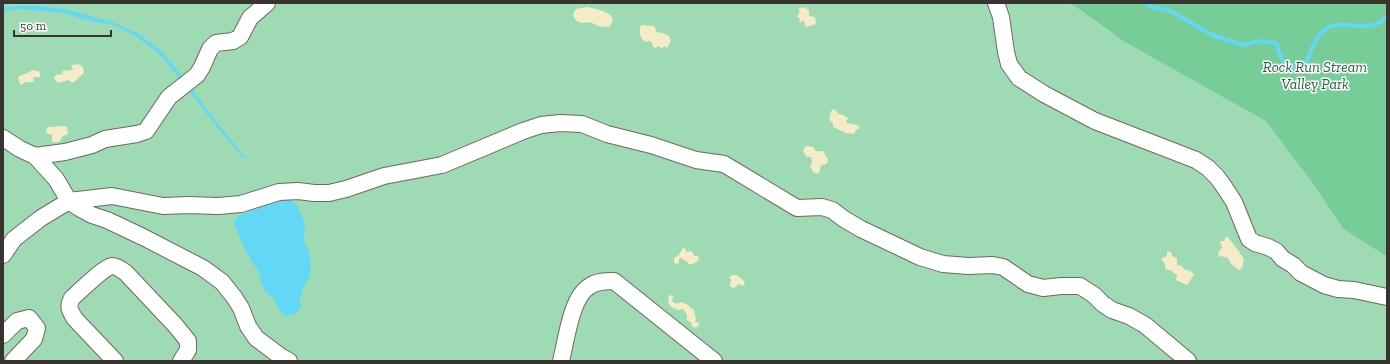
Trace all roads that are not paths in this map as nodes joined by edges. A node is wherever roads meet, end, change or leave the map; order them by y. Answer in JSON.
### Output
{"nodes":[{"id":1,"x":267,"y":3,"type":"edge"},
{"id":2,"x":996,"y":3,"type":"edge"},
{"id":3,"x":3,"y":138,"type":"edge"},
{"id":4,"x":35,"y":156,"type":"junction"},
{"id":5,"x":69,"y":201,"type":"junction"},
{"id":6,"x":3,"y":255,"type":"edge"},
{"id":7,"x":1387,"y":297,"type":"edge"},
{"id":8,"x":3,"y":335,"type":"edge"},
{"id":9,"x":281,"y":359,"type":"edge"},
{"id":10,"x":13,"y":361,"type":"edge"},
{"id":11,"x":116,"y":361,"type":"edge"},
{"id":12,"x":181,"y":361,"type":"edge"},
{"id":13,"x":561,"y":361,"type":"edge"},
{"id":14,"x":714,"y":361,"type":"edge"},
{"id":15,"x":1188,"y":361,"type":"edge"}],
"edges":[{"from":1,"to":4,"type":"lane"},
{"from":2,"to":7,"type":"lane"},
{"from":3,"to":4,"type":"lane"},
{"from":4,"to":5,"type":"lane"},
{"from":5,"to":6,"type":"lane"},
{"from":5,"to":9,"type":"lane"},
{"from":5,"to":15,"type":"lane"},
{"from":8,"to":10,"type":"lane"},
{"from":11,"to":12,"type":"lane"},
{"from":13,"to":14,"type":"lane"}]}
